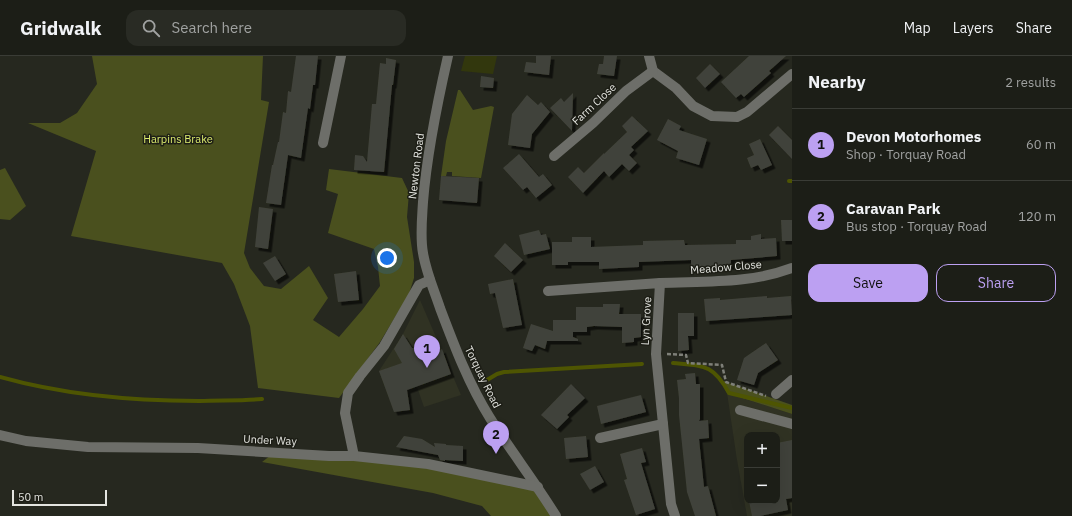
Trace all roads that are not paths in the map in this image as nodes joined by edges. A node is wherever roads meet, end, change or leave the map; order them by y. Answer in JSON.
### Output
{"nodes":[{"id":1,"x":341,"y":56,"type":"edge"},
{"id":2,"x":448,"y":56,"type":"edge"},
{"id":3,"x":649,"y":56,"type":"edge"},
{"id":4,"x":653,"y":71,"type":"junction"},
{"id":5,"x":792,"y":74,"type":"edge"},
{"id":6,"x":323,"y":143,"type":"dead end"},
{"id":7,"x":554,"y":156,"type":"dead end"},
{"id":8,"x":792,"y":268,"type":"edge"},
{"id":9,"x":430,"y":280,"type":"junction"},
{"id":10,"x":660,"y":283,"type":"junction"},
{"id":11,"x":548,"y":291,"type":"dead end"},
{"id":12,"x":792,"y":380,"type":"edge"},
{"id":13,"x":776,"y":394,"type":"road end"},
{"id":14,"x":740,"y":410,"type":"dead end"},
{"id":15,"x":663,"y":424,"type":"junction"},
{"id":16,"x":792,"y":424,"type":"edge"},
{"id":17,"x":0,"y":435,"type":"edge"},
{"id":18,"x":600,"y":438,"type":"dead end"},
{"id":19,"x":354,"y":456,"type":"junction"},
{"id":20,"x":538,"y":487,"type":"junction"},
{"id":21,"x":556,"y":516,"type":"edge"},
{"id":22,"x":675,"y":516,"type":"edge"}],
"edges":[{"from":1,"to":6,"type":"street"},
{"from":2,"to":9,"type":"street","name":"Newton Road"},
{"from":3,"to":4,"type":"street"},
{"from":4,"to":5,"type":"street"},
{"from":4,"to":7,"type":"street","name":"Farm Close"},
{"from":8,"to":10,"type":"street","name":"Meadow Close"},
{"from":9,"to":19,"type":"street"},
{"from":9,"to":20,"type":"street","name":"Torquay Road"},
{"from":10,"to":11,"type":"street","name":"Lyn Grove"},
{"from":10,"to":15,"type":"street","name":"Lyn Grove"},
{"from":12,"to":13,"type":"street"},
{"from":14,"to":16,"type":"street"},
{"from":15,"to":18,"type":"street"},
{"from":15,"to":22,"type":"street","name":"Lyn Grove"},
{"from":17,"to":19,"type":"street","name":"Under Way"},
{"from":19,"to":20,"type":"street","name":"Under Way"},
{"from":20,"to":21,"type":"street","name":"Torquay Road"}]}
